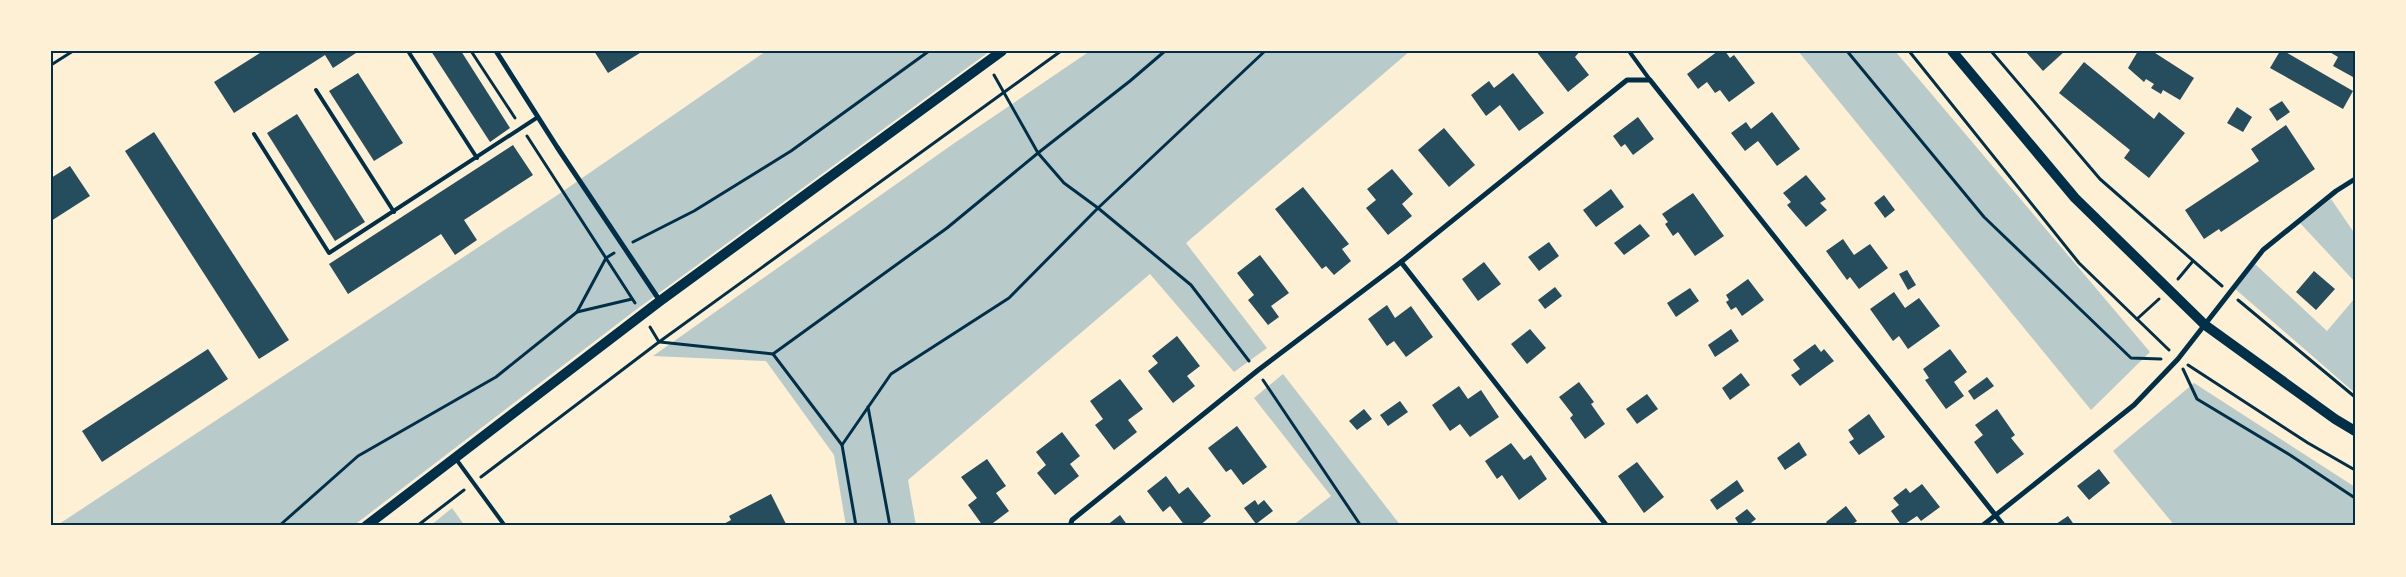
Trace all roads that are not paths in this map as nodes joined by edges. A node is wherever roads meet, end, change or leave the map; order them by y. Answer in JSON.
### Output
{"nodes":[{"id":1,"x":408,"y":51,"type":"edge"},
{"id":2,"x":496,"y":51,"type":"edge"},
{"id":3,"x":1002,"y":51,"type":"edge"},
{"id":4,"x":1629,"y":51,"type":"edge"},
{"id":5,"x":1952,"y":51,"type":"edge"},
{"id":6,"x":1650,"y":80,"type":"junction"},
{"id":7,"x":316,"y":90,"type":"dead end"},
{"id":8,"x":538,"y":117,"type":"junction"},
{"id":9,"x":254,"y":134,"type":"dead end"},
{"id":10,"x":477,"y":158,"type":"junction"},
{"id":11,"x":2355,"y":179,"type":"edge"},
{"id":12,"x":394,"y":212,"type":"junction"},
{"id":13,"x":1401,"y":262,"type":"junction"},
{"id":14,"x":660,"y":301,"type":"junction"},
{"id":15,"x":2205,"y":325,"type":"junction"},
{"id":16,"x":2355,"y":431,"type":"edge"},
{"id":17,"x":454,"y":458,"type":"junction"},
{"id":18,"x":1996,"y":515,"type":"junction"},
{"id":19,"x":366,"y":526,"type":"edge"},
{"id":20,"x":505,"y":526,"type":"edge"},
{"id":21,"x":1070,"y":526,"type":"edge"},
{"id":22,"x":1607,"y":526,"type":"edge"},
{"id":23,"x":1982,"y":526,"type":"edge"},
{"id":24,"x":2004,"y":526,"type":"edge"}],
"edges":[{"from":1,"to":10,"type":"lane"},
{"from":2,"to":8,"type":"street"},
{"from":3,"to":14,"type":"main road"},
{"from":4,"to":6,"type":"lane"},
{"from":5,"to":15,"type":"main road"},
{"from":6,"to":13,"type":"street"},
{"from":6,"to":18,"type":"street"},
{"from":7,"to":12,"type":"lane"},
{"from":8,"to":10,"type":"lane"},
{"from":8,"to":14,"type":"street"},
{"from":9,"to":12,"type":"lane"},
{"from":10,"to":12,"type":"lane"},
{"from":11,"to":15,"type":"street"},
{"from":13,"to":21,"type":"street"},
{"from":13,"to":22,"type":"street"},
{"from":14,"to":17,"type":"main road"},
{"from":15,"to":16,"type":"main road"},
{"from":15,"to":18,"type":"street"},
{"from":17,"to":19,"type":"main road"},
{"from":17,"to":20,"type":"lane"},
{"from":18,"to":23,"type":"street"},
{"from":18,"to":24,"type":"street"}]}
